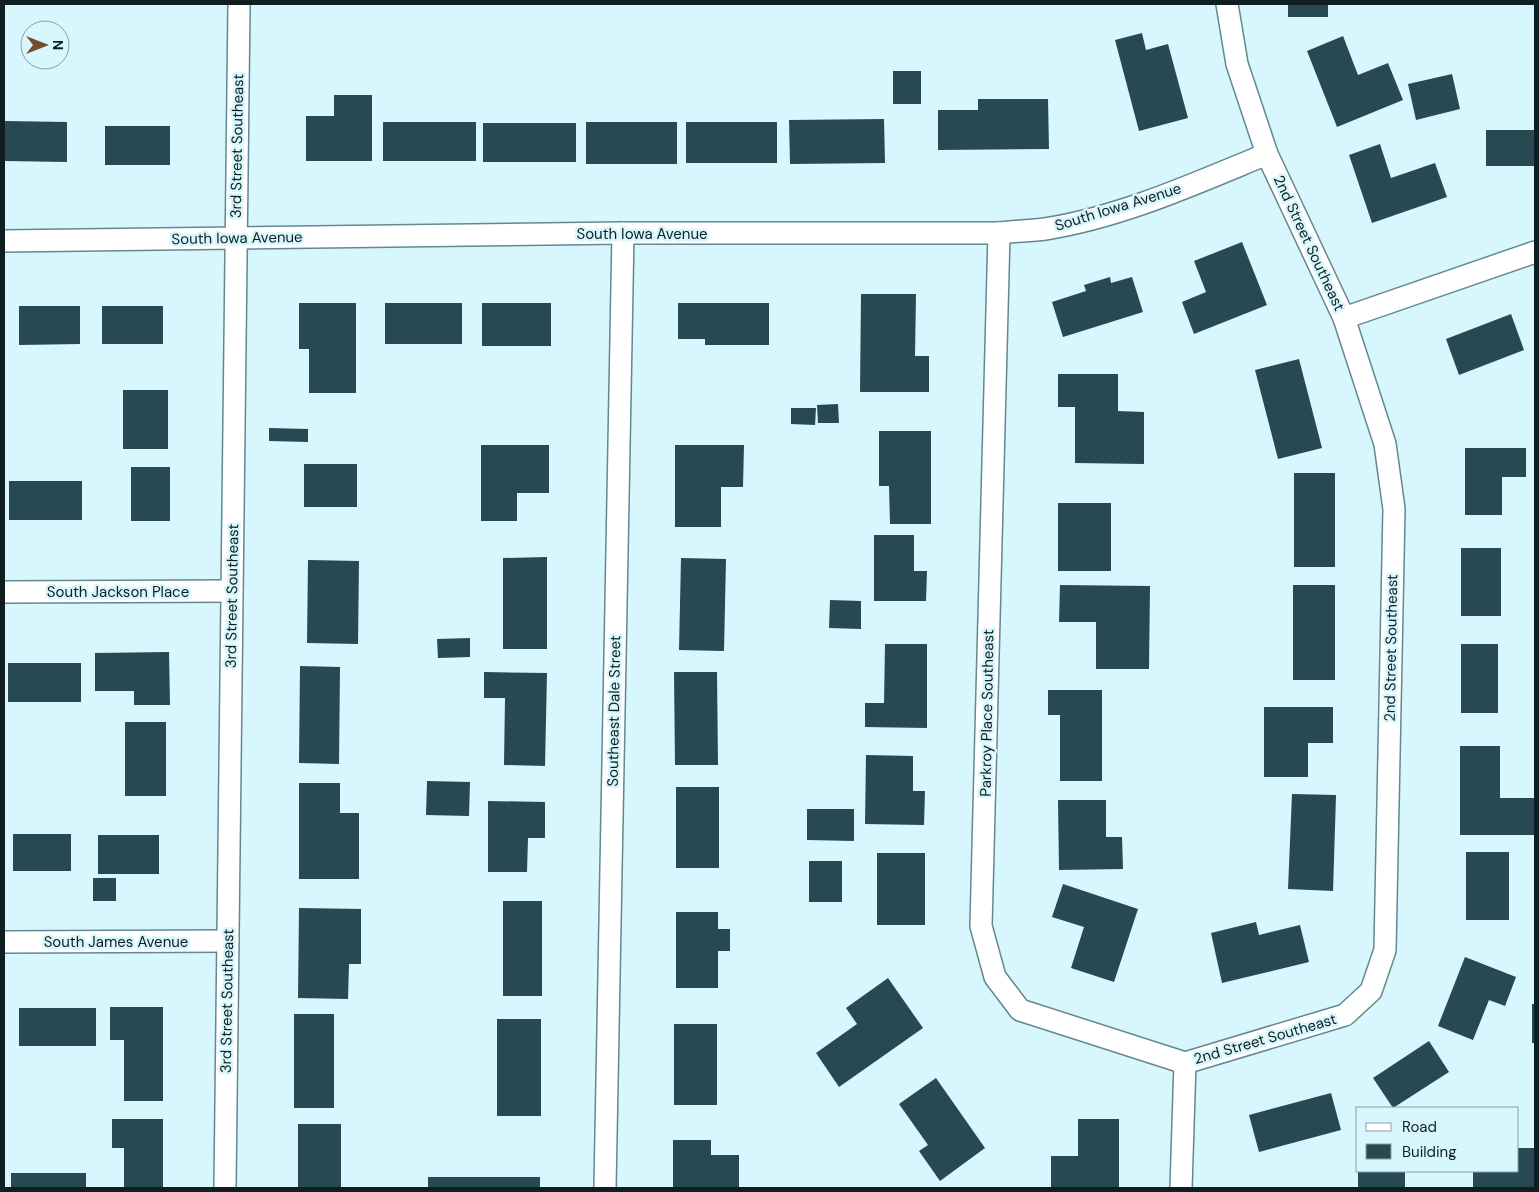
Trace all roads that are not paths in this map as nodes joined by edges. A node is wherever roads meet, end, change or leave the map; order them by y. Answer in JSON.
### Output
{"nodes":[{"id":1,"x":239,"y":4,"type":"edge"},
{"id":2,"x":1227,"y":4,"type":"edge"},
{"id":3,"x":1267,"y":154,"type":"junction"},
{"id":4,"x":999,"y":233,"type":"junction"},
{"id":5,"x":622,"y":234,"type":"junction"},
{"id":6,"x":236,"y":238,"type":"junction"},
{"id":7,"x":4,"y":242,"type":"edge"},
{"id":8,"x":1535,"y":252,"type":"edge"},
{"id":9,"x":1344,"y":318,"type":"junction"},
{"id":10,"x":232,"y":591,"type":"junction"},
{"id":11,"x":4,"y":592,"type":"edge"},
{"id":12,"x":228,"y":941,"type":"junction"},
{"id":13,"x":4,"y":942,"type":"edge"},
{"id":14,"x":1185,"y":1063,"type":"junction"},
{"id":15,"x":225,"y":1188,"type":"edge"},
{"id":16,"x":605,"y":1188,"type":"edge"},
{"id":17,"x":1181,"y":1188,"type":"edge"}],
"edges":[{"from":1,"to":6,"type":"street","name":"3rd Street Southeast"},
{"from":2,"to":3,"type":"street","name":"2nd Street Southeast"},
{"from":3,"to":4,"type":"street","name":"South Iowa Avenue"},
{"from":3,"to":9,"type":"street","name":"2nd Street Southeast"},
{"from":4,"to":5,"type":"street","name":"South Iowa Avenue"},
{"from":4,"to":14,"type":"street","name":"Parkroy Place Southeast"},
{"from":5,"to":6,"type":"street","name":"South Iowa Avenue"},
{"from":5,"to":16,"type":"street","name":"Southeast Dale Street"},
{"from":6,"to":7,"type":"street","name":"South Iowa Avenue"},
{"from":6,"to":10,"type":"street","name":"3rd Street Southeast"},
{"from":8,"to":9,"type":"street"},
{"from":9,"to":14,"type":"street","name":"2nd Street Southeast"},
{"from":10,"to":11,"type":"street","name":"South Jackson Place"},
{"from":10,"to":12,"type":"street","name":"3rd Street Southeast"},
{"from":12,"to":13,"type":"street","name":"South James Avenue"},
{"from":12,"to":15,"type":"street","name":"3rd Street Southeast"},
{"from":14,"to":17,"type":"street","name":"2nd Street Southeast"}]}
